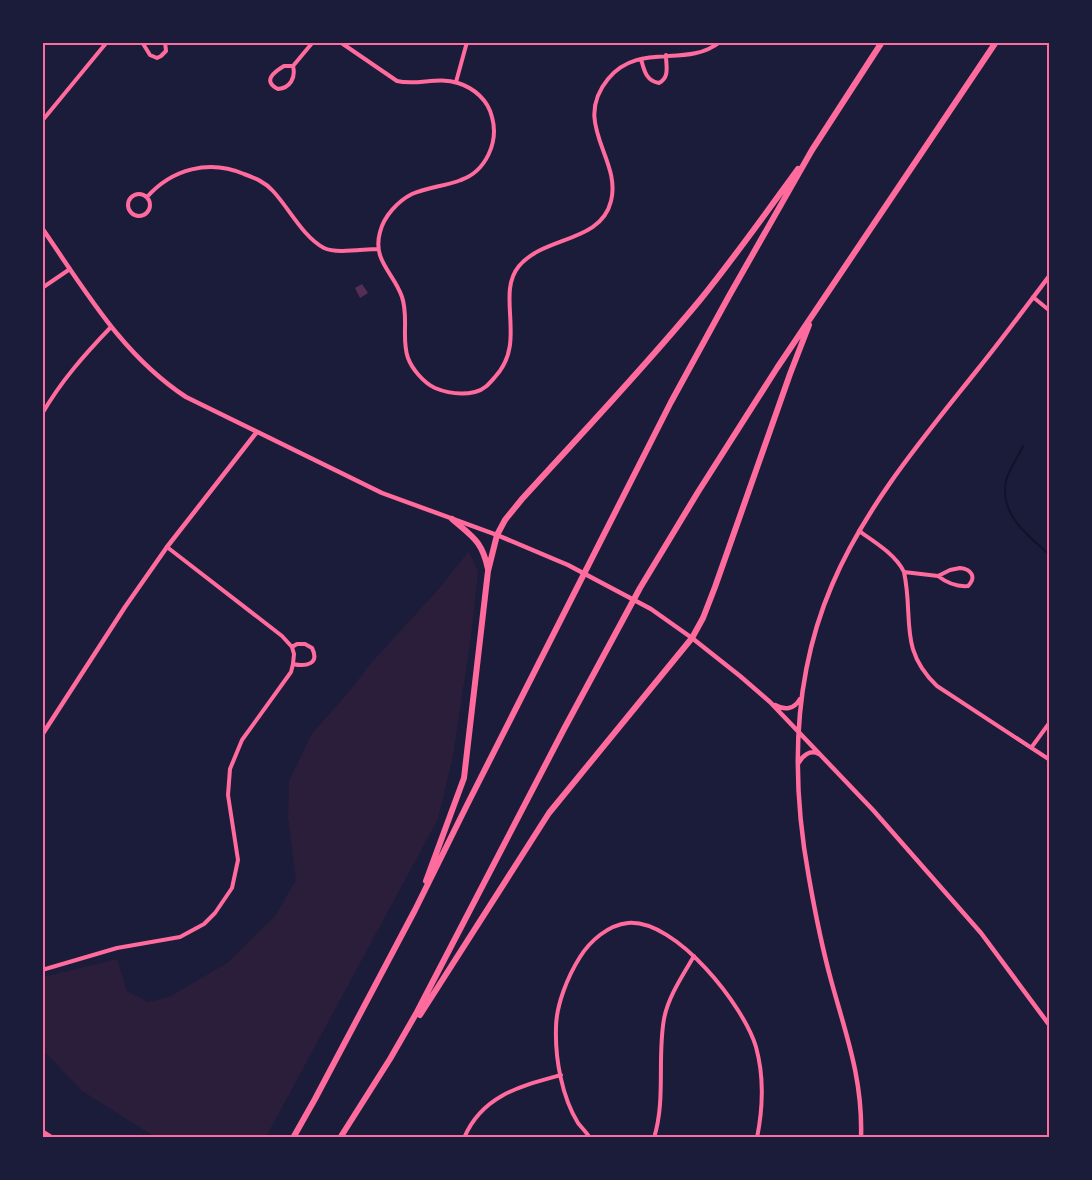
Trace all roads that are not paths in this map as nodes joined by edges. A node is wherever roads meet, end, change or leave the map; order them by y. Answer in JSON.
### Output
{"nodes":[{"id":1,"x":107,"y":42,"type":"edge"},
{"id":2,"x":142,"y":42,"type":"edge"},
{"id":3,"x":165,"y":42,"type":"edge"},
{"id":4,"x":313,"y":42,"type":"edge"},
{"id":5,"x":340,"y":42,"type":"edge"},
{"id":6,"x":467,"y":42,"type":"edge"},
{"id":7,"x":720,"y":42,"type":"edge"},
{"id":8,"x":882,"y":42,"type":"edge"},
{"id":9,"x":996,"y":42,"type":"edge"},
{"id":10,"x":666,"y":55,"type":"junction"},
{"id":11,"x":641,"y":59,"type":"junction"},
{"id":12,"x":293,"y":66,"type":"junction"},
{"id":13,"x":456,"y":82,"type":"junction"},
{"id":14,"x":42,"y":121,"type":"edge"},
{"id":15,"x":812,"y":150,"type":"junction"},
{"id":16,"x":147,"y":197,"type":"junction"},
{"id":17,"x":42,"y":228,"type":"edge"},
{"id":18,"x":378,"y":248,"type":"junction"},
{"id":19,"x":70,"y":269,"type":"junction"},
{"id":20,"x":1050,"y":275,"type":"edge"},
{"id":21,"x":42,"y":288,"type":"edge"},
{"id":22,"x":1033,"y":297,"type":"junction"},
{"id":23,"x":815,"y":311,"type":"junction"},
{"id":24,"x":1050,"y":311,"type":"edge"},
{"id":25,"x":111,"y":327,"type":"junction"},
{"id":26,"x":42,"y":414,"type":"edge"},
{"id":27,"x":256,"y":433,"type":"junction"},
{"id":28,"x":452,"y":519,"type":"junction"},
{"id":29,"x":859,"y":532,"type":"junction"},
{"id":30,"x":497,"y":535,"type":"junction"},
{"id":31,"x":167,"y":547,"type":"junction"},
{"id":32,"x":488,"y":571,"type":"junction"},
{"id":33,"x":904,"y":572,"type":"junction"},
{"id":34,"x":938,"y":576,"type":"junction"},
{"id":35,"x":692,"y":638,"type":"junction"},
{"id":36,"x":292,"y":647,"type":"junction"},
{"id":37,"x":294,"y":664,"type":"junction"},
{"id":38,"x":801,"y":696,"type":"junction"},
{"id":39,"x":770,"y":702,"type":"junction"},
{"id":40,"x":1050,"y":722,"type":"edge"},
{"id":41,"x":798,"y":729,"type":"junction"},
{"id":42,"x":42,"y":735,"type":"edge"},
{"id":43,"x":1031,"y":748,"type":"junction"},
{"id":44,"x":823,"y":756,"type":"junction"},
{"id":45,"x":1050,"y":760,"type":"edge"},
{"id":46,"x":797,"y":765,"type":"junction"},
{"id":47,"x":415,"y":910,"type":"junction"},
{"id":48,"x":694,"y":956,"type":"junction"},
{"id":49,"x":42,"y":970,"type":"edge"},
{"id":50,"x":1050,"y":1026,"type":"edge"},
{"id":51,"x":403,"y":1038,"type":"junction"},
{"id":52,"x":561,"y":1075,"type":"junction"},
{"id":53,"x":42,"y":1131,"type":"edge"},
{"id":54,"x":53,"y":1138,"type":"edge"},
{"id":55,"x":293,"y":1138,"type":"edge"},
{"id":56,"x":340,"y":1138,"type":"edge"},
{"id":57,"x":464,"y":1138,"type":"edge"},
{"id":58,"x":590,"y":1138,"type":"edge"},
{"id":59,"x":654,"y":1138,"type":"edge"},
{"id":60,"x":757,"y":1138,"type":"edge"},
{"id":61,"x":861,"y":1138,"type":"edge"}],
"edges":[{"from":1,"to":14,"type":"street"},
{"from":2,"to":3,"type":"street"},
{"from":4,"to":12,"type":"street"},
{"from":5,"to":13,"type":"street"},
{"from":6,"to":13,"type":"street"},
{"from":7,"to":10,"type":"street"},
{"from":8,"to":15,"type":"highway"},
{"from":9,"to":23,"type":"highway"},
{"from":10,"to":11,"type":"street"},
{"from":10,"to":11,"type":"street"},
{"from":11,"to":18,"type":"street"},
{"from":12,"to":12,"type":"street"},
{"from":13,"to":18,"type":"street"},
{"from":15,"to":30,"type":"highway"},
{"from":15,"to":47,"type":"highway"},
{"from":16,"to":16,"type":"street"},
{"from":16,"to":18,"type":"street"},
{"from":17,"to":19,"type":"street"},
{"from":19,"to":21,"type":"street"},
{"from":19,"to":25,"type":"street"},
{"from":20,"to":22,"type":"street"},
{"from":22,"to":24,"type":"street"},
{"from":22,"to":29,"type":"street"},
{"from":23,"to":35,"type":"highway"},
{"from":23,"to":51,"type":"highway"},
{"from":25,"to":26,"type":"street"},
{"from":25,"to":27,"type":"street"},
{"from":27,"to":28,"type":"street"},
{"from":27,"to":31,"type":"street"},
{"from":28,"to":30,"type":"street"},
{"from":28,"to":32,"type":"highway"},
{"from":29,"to":33,"type":"street"},
{"from":29,"to":38,"type":"street"},
{"from":30,"to":32,"type":"highway"},
{"from":30,"to":35,"type":"street"},
{"from":31,"to":36,"type":"street"},
{"from":31,"to":42,"type":"street"},
{"from":32,"to":47,"type":"highway"},
{"from":33,"to":34,"type":"street"},
{"from":33,"to":43,"type":"street"},
{"from":34,"to":34,"type":"street"},
{"from":35,"to":39,"type":"street"},
{"from":35,"to":51,"type":"highway"},
{"from":36,"to":37,"type":"street"},
{"from":36,"to":37,"type":"street"},
{"from":37,"to":49,"type":"street"},
{"from":38,"to":39,"type":"street"},
{"from":38,"to":41,"type":"street"},
{"from":39,"to":41,"type":"street"},
{"from":40,"to":43,"type":"street"},
{"from":41,"to":44,"type":"street"},
{"from":41,"to":46,"type":"street"},
{"from":43,"to":45,"type":"street"},
{"from":44,"to":46,"type":"street"},
{"from":44,"to":50,"type":"street"},
{"from":46,"to":61,"type":"street"},
{"from":47,"to":55,"type":"highway"},
{"from":48,"to":52,"type":"street"},
{"from":48,"to":59,"type":"street"},
{"from":48,"to":60,"type":"street"},
{"from":51,"to":56,"type":"highway"},
{"from":52,"to":57,"type":"street"},
{"from":52,"to":58,"type":"street"},
{"from":53,"to":54,"type":"street"}]}
